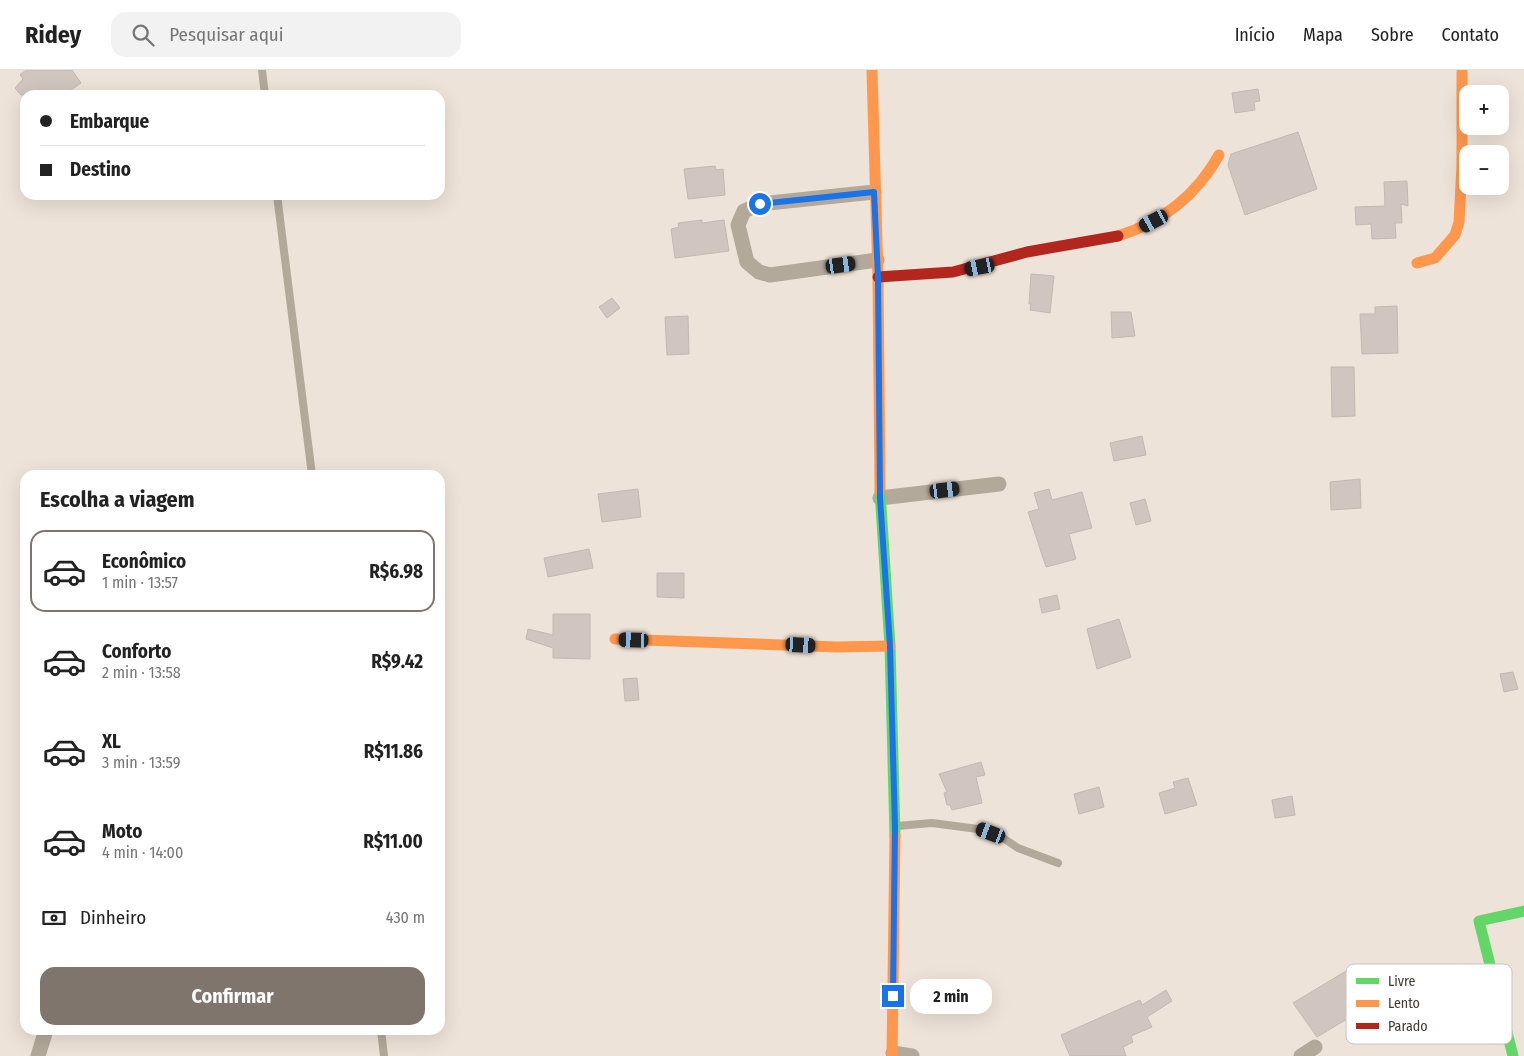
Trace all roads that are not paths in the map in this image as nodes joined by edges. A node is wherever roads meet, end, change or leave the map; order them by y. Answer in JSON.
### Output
{"nodes":[{"id":1,"x":262,"y":70,"type":"edge"},
{"id":2,"x":872,"y":70,"type":"edge"},
{"id":3,"x":1462,"y":70,"type":"edge"},
{"id":4,"x":264,"y":90,"type":"edge"},
{"id":5,"x":1219,"y":155,"type":"dead end"},
{"id":6,"x":874,"y":192,"type":"junction"},
{"id":7,"x":278,"y":200,"type":"edge"},
{"id":8,"x":877,"y":260,"type":"junction"},
{"id":9,"x":1417,"y":263,"type":"dead end"},
{"id":10,"x":878,"y":277,"type":"junction"},
{"id":11,"x":311,"y":470,"type":"edge"},
{"id":12,"x":999,"y":484,"type":"dead end"},
{"id":13,"x":880,"y":498,"type":"junction"},
{"id":14,"x":615,"y":639,"type":"dead end"},
{"id":15,"x":890,"y":646,"type":"junction"},
{"id":16,"x":895,"y":827,"type":"junction"},
{"id":17,"x":1058,"y":863,"type":"dead end"},
{"id":18,"x":1524,"y":911,"type":"edge"},
{"id":19,"x":1490,"y":964,"type":"edge"},
{"id":20,"x":44,"y":1035,"type":"edge"},
{"id":21,"x":382,"y":1035,"type":"edge"},
{"id":22,"x":1315,"y":1047,"type":"dead end"},
{"id":23,"x":892,"y":1054,"type":"edge"},
{"id":24,"x":38,"y":1056,"type":"edge"},
{"id":25,"x":384,"y":1056,"type":"edge"},
{"id":26,"x":912,"y":1056,"type":"edge"},
{"id":27,"x":1301,"y":1056,"type":"edge"}],
"edges":[{"from":1,"to":4,"type":"lane"},
{"from":2,"to":6,"type":"street"},
{"from":3,"to":9,"type":"street"},
{"from":5,"to":10,"type":"street"},
{"from":6,"to":8,"type":"street"},
{"from":6,"to":8,"type":"street"},
{"from":7,"to":11,"type":"lane"},
{"from":8,"to":10,"type":"street"},
{"from":10,"to":13,"type":"street"},
{"from":12,"to":13,"type":"street"},
{"from":13,"to":15,"type":"street"},
{"from":14,"to":15,"type":"street"},
{"from":15,"to":16,"type":"street"},
{"from":16,"to":17,"type":"lane"},
{"from":16,"to":23,"type":"street"},
{"from":18,"to":19,"type":"street"},
{"from":20,"to":24,"type":"street"},
{"from":21,"to":25,"type":"lane"},
{"from":22,"to":27,"type":"street"},
{"from":23,"to":26,"type":"street"}]}
